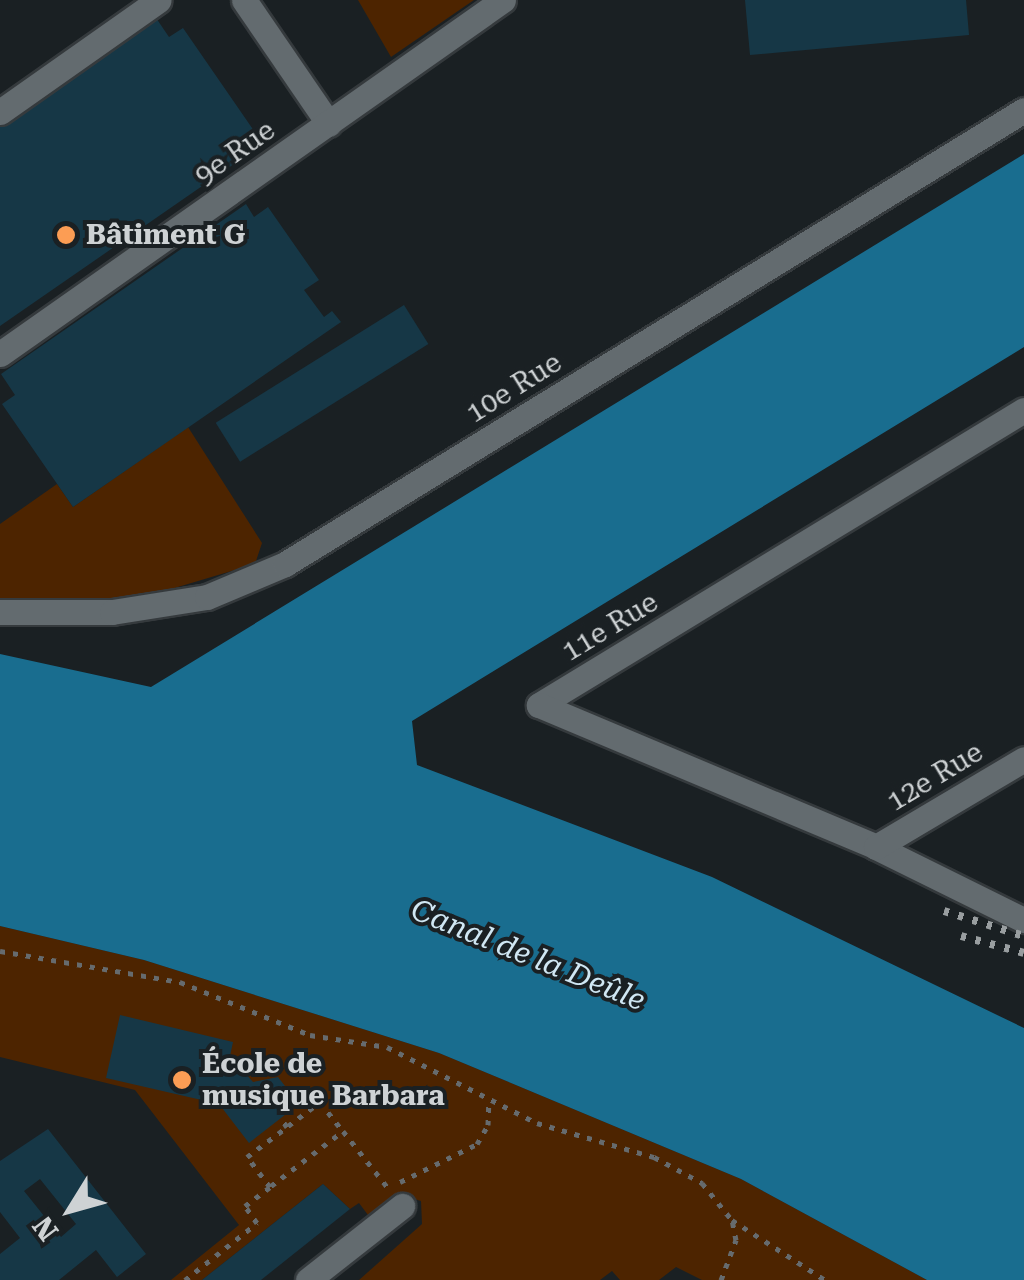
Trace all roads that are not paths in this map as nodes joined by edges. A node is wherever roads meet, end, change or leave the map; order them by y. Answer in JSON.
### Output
{"nodes":[{"id":1,"x":159,"y":0,"type":"edge"},
{"id":2,"x":244,"y":0,"type":"edge"},
{"id":3,"x":503,"y":0,"type":"edge"},
{"id":4,"x":1024,"y":110,"type":"edge"},
{"id":5,"x":0,"y":112,"type":"edge"},
{"id":6,"x":329,"y":124,"type":"junction"},
{"id":7,"x":0,"y":354,"type":"edge"},
{"id":8,"x":1024,"y":410,"type":"edge"},
{"id":9,"x":0,"y":612,"type":"edge"},
{"id":10,"x":1024,"y":759,"type":"edge"},
{"id":11,"x":876,"y":847,"type":"junction"},
{"id":12,"x":1024,"y":920,"type":"edge"},
{"id":13,"x":396,"y":1198,"type":"road end"},
{"id":14,"x":308,"y":1280,"type":"edge"}],
"edges":[{"from":1,"to":5,"type":"street"},
{"from":2,"to":6,"type":"street"},
{"from":3,"to":6,"type":"street","name":"9e Rue"},
{"from":4,"to":9,"type":"street","name":"10e Rue"},
{"from":6,"to":7,"type":"street","name":"9e Rue"},
{"from":8,"to":11,"type":"street","name":"11e Rue"},
{"from":10,"to":11,"type":"street","name":"12e Rue"},
{"from":11,"to":12,"type":"street"},
{"from":13,"to":14,"type":"street"}]}
